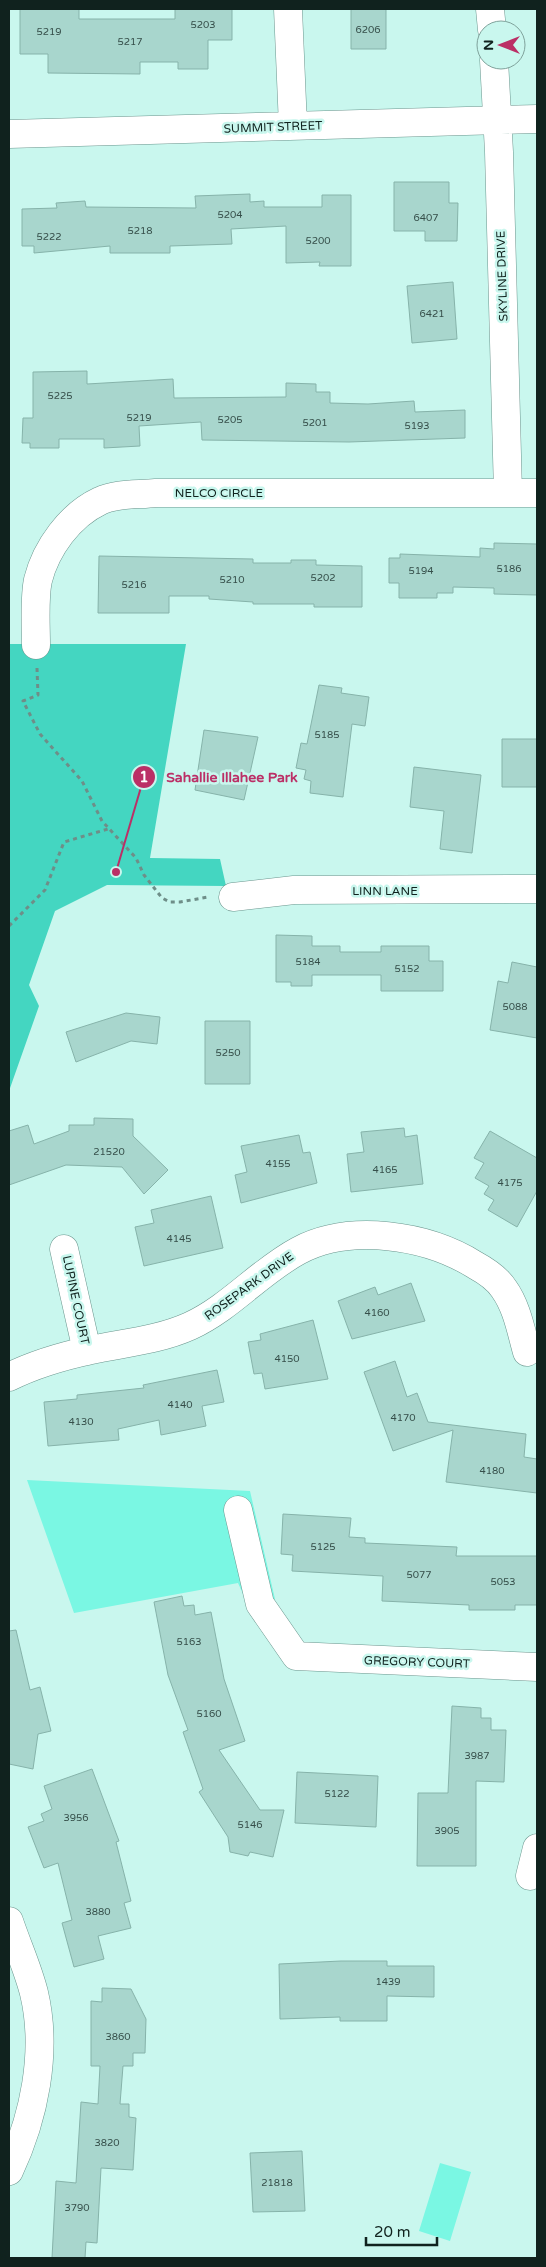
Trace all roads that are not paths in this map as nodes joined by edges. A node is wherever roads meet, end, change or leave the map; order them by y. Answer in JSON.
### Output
{"nodes":[{"id":1,"x":288,"y":9,"type":"edge"},
{"id":2,"x":495,"y":70,"type":"edge"},
{"id":3,"x":537,"y":119,"type":"edge"},
{"id":4,"x":498,"y":120,"type":"junction"},
{"id":5,"x":293,"y":126,"type":"junction"},
{"id":6,"x":9,"y":134,"type":"edge"},
{"id":7,"x":508,"y":493,"type":"junction"},
{"id":8,"x":537,"y":493,"type":"edge"},
{"id":9,"x":36,"y":645,"type":"road end"},
{"id":10,"x":537,"y":889,"type":"edge"},
{"id":11,"x":234,"y":897,"type":"road end"},
{"id":12,"x":64,"y":1249,"type":"dead end"},
{"id":13,"x":87,"y":1351,"type":"junction"},
{"id":14,"x":527,"y":1352,"type":"dead end"},
{"id":15,"x":9,"y":1377,"type":"edge"},
{"id":16,"x":238,"y":1510,"type":"dead end"},
{"id":17,"x":537,"y":1668,"type":"edge"},
{"id":18,"x":537,"y":1848,"type":"edge"},
{"id":19,"x":530,"y":1876,"type":"dead end"},
{"id":20,"x":10,"y":1926,"type":"edge"},
{"id":21,"x":9,"y":2171,"type":"edge"}],
"edges":[{"from":1,"to":5,"type":"street"},
{"from":2,"to":4,"type":"street","name":"SKYLINE DRIVE"},
{"from":3,"to":4,"type":"street","name":"SUMMIT STREET"},
{"from":4,"to":5,"type":"street","name":"SUMMIT STREET"},
{"from":4,"to":7,"type":"street","name":"SKYLINE DRIVE"},
{"from":5,"to":6,"type":"street","name":"SUMMIT STREET"},
{"from":7,"to":8,"type":"street","name":"NELCO CIRCLE"},
{"from":7,"to":9,"type":"street","name":"NELCO CIRCLE"},
{"from":10,"to":11,"type":"street","name":"LINN LANE"},
{"from":12,"to":13,"type":"street","name":"LUPINE COURT"},
{"from":13,"to":14,"type":"street","name":"ROSEPARK DRIVE"},
{"from":13,"to":15,"type":"street","name":"ROSEPARK DRIVE"},
{"from":16,"to":17,"type":"street","name":"GREGORY COURT"},
{"from":18,"to":19,"type":"street"},
{"from":20,"to":21,"type":"street"}]}
